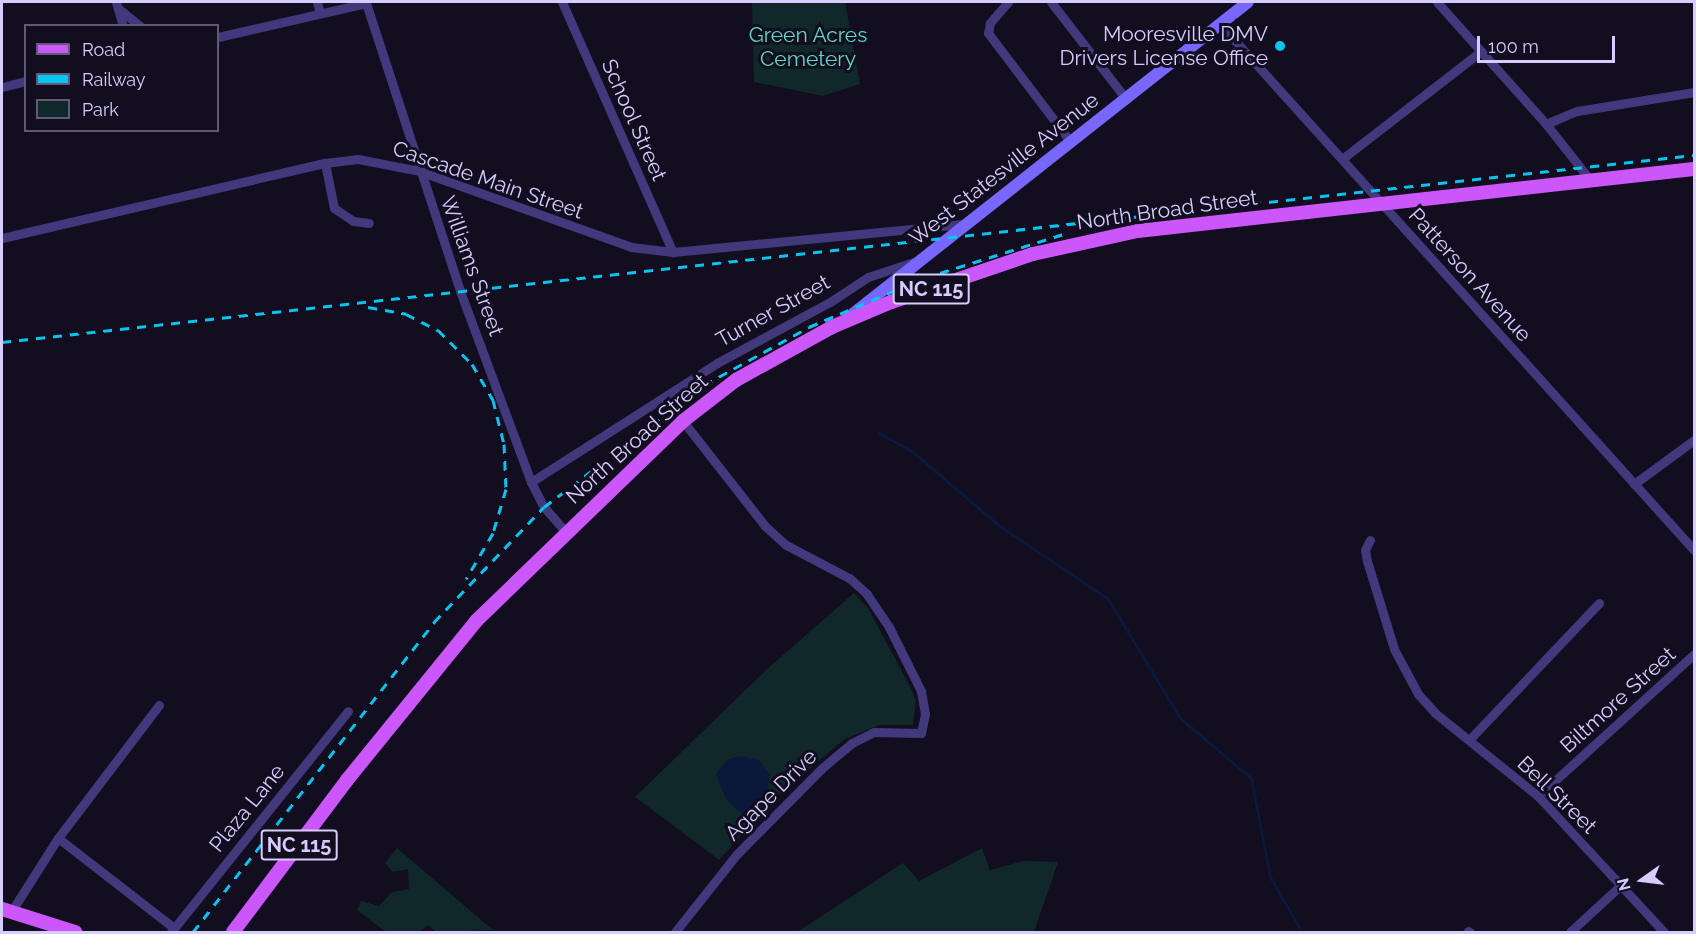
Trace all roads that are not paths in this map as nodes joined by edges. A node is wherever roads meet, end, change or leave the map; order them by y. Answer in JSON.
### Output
{"nodes":[{"id":1,"x":317,"y":2,"type":"edge"},
{"id":2,"x":562,"y":2,"type":"edge"},
{"id":3,"x":1008,"y":2,"type":"edge"},
{"id":4,"x":1051,"y":2,"type":"edge"},
{"id":5,"x":1248,"y":2,"type":"edge"},
{"id":6,"x":1437,"y":2,"type":"edge"},
{"id":7,"x":366,"y":3,"type":"edge"},
{"id":8,"x":118,"y":5,"type":"edge"},
{"id":9,"x":320,"y":13,"type":"junction"},
{"id":10,"x":123,"y":24,"type":"edge"},
{"id":11,"x":138,"y":24,"type":"edge"},
{"id":12,"x":1220,"y":24,"type":"junction"},
{"id":13,"x":219,"y":37,"type":"edge"},
{"id":14,"x":1481,"y":51,"type":"junction"},
{"id":15,"x":24,"y":82,"type":"edge"},
{"id":16,"x":2,"y":87,"type":"edge"},
{"id":17,"x":1695,"y":92,"type":"edge"},
{"id":18,"x":1126,"y":99,"type":"junction"},
{"id":19,"x":1546,"y":124,"type":"junction"},
{"id":20,"x":1070,"y":141,"type":"junction"},
{"id":21,"x":1342,"y":159,"type":"junction"},
{"id":22,"x":325,"y":163,"type":"junction"},
{"id":23,"x":1695,"y":169,"type":"edge"},
{"id":24,"x":419,"y":171,"type":"junction"},
{"id":25,"x":1591,"y":180,"type":"junction"},
{"id":26,"x":1383,"y":204,"type":"junction"},
{"id":27,"x":369,"y":223,"type":"dead end"},
{"id":28,"x":969,"y":224,"type":"junction"},
{"id":29,"x":2,"y":237,"type":"edge"},
{"id":30,"x":673,"y":252,"type":"junction"},
{"id":31,"x":917,"y":261,"type":"junction"},
{"id":32,"x":841,"y":323,"type":"junction"},
{"id":33,"x":682,"y":421,"type":"junction"},
{"id":34,"x":1695,"y":440,"type":"edge"},
{"id":35,"x":531,"y":482,"type":"junction"},
{"id":36,"x":1634,"y":484,"type":"junction"},
{"id":37,"x":566,"y":532,"type":"junction"},
{"id":38,"x":1370,"y":540,"type":"dead end"},
{"id":39,"x":1695,"y":550,"type":"edge"},
{"id":40,"x":1599,"y":603,"type":"dead end"},
{"id":41,"x":1695,"y":654,"type":"edge"},
{"id":42,"x":159,"y":705,"type":"dead end"},
{"id":43,"x":348,"y":711,"type":"dead end"},
{"id":44,"x":1469,"y":741,"type":"junction"},
{"id":45,"x":1538,"y":796,"type":"junction"},
{"id":46,"x":58,"y":838,"type":"junction"},
{"id":47,"x":1621,"y":885,"type":"junction"},
{"id":48,"x":6,"y":911,"type":"edge"},
{"id":49,"x":173,"y":930,"type":"edge"},
{"id":50,"x":75,"y":933,"type":"edge"},
{"id":51,"x":233,"y":933,"type":"edge"},
{"id":52,"x":675,"y":933,"type":"edge"},
{"id":53,"x":1570,"y":933,"type":"edge"},
{"id":54,"x":1664,"y":933,"type":"edge"}],
"edges":[{"from":1,"to":9,"type":"street"},
{"from":2,"to":30,"type":"street","name":"School Street"},
{"from":3,"to":20,"type":"street"},
{"from":4,"to":18,"type":"street"},
{"from":5,"to":12,"type":"street","name":"West Statesville Avenue"},
{"from":6,"to":14,"type":"street"},
{"from":7,"to":9,"type":"street"},
{"from":7,"to":24,"type":"street","name":"Williams Street"},
{"from":8,"to":10,"type":"street"},
{"from":8,"to":11,"type":"street"},
{"from":9,"to":13,"type":"street"},
{"from":12,"to":18,"type":"street","name":"West Statesville Avenue"},
{"from":12,"to":21,"type":"street","name":"Patterson Avenue"},
{"from":14,"to":19,"type":"street"},
{"from":14,"to":21,"type":"street"},
{"from":15,"to":16,"type":"street"},
{"from":17,"to":19,"type":"street"},
{"from":18,"to":20,"type":"street","name":"West Statesville Avenue"},
{"from":19,"to":25,"type":"street"},
{"from":20,"to":28,"type":"street","name":"West Statesville Avenue"},
{"from":21,"to":26,"type":"street","name":"Patterson Avenue"},
{"from":22,"to":24,"type":"street","name":"Cascade Main Street"},
{"from":22,"to":27,"type":"street"},
{"from":22,"to":29,"type":"street","name":"Cascade Main Street"},
{"from":23,"to":25,"type":"main road","name":"North Broad Street","number":"NC 115"},
{"from":24,"to":30,"type":"street","name":"Cascade Main Street"},
{"from":24,"to":35,"type":"street","name":"Williams Street"},
{"from":25,"to":26,"type":"main road","name":"North Broad Street","number":"NC 115"},
{"from":26,"to":32,"type":"main road","name":"North Broad Street","number":"NC 115"},
{"from":26,"to":36,"type":"street","name":"Patterson Avenue"},
{"from":28,"to":30,"type":"street","name":"Cascade Main Street"},
{"from":28,"to":31,"type":"street","name":"West Statesville Avenue"},
{"from":31,"to":32,"type":"street","name":"West Statesville Avenue"},
{"from":31,"to":35,"type":"street","name":"Turner Street"},
{"from":32,"to":33,"type":"main road","name":"North Broad Street","number":"NC 115"},
{"from":33,"to":37,"type":"main road","name":"North Broad Street","number":"NC 115"},
{"from":33,"to":52,"type":"street","name":"Agape Drive"},
{"from":34,"to":36,"type":"street"},
{"from":35,"to":37,"type":"street","name":"Williams Street"},
{"from":36,"to":39,"type":"street","name":"Patterson Avenue"},
{"from":37,"to":51,"type":"main road","name":"North Broad Street","number":"NC 115"},
{"from":38,"to":44,"type":"street","name":"Bell Street"},
{"from":40,"to":44,"type":"street"},
{"from":41,"to":45,"type":"street","name":"Biltmore Street"},
{"from":42,"to":46,"type":"street"},
{"from":43,"to":49,"type":"street","name":"Plaza Lane"},
{"from":44,"to":45,"type":"street","name":"Bell Street"},
{"from":45,"to":47,"type":"street","name":"Bell Street"},
{"from":46,"to":48,"type":"street"},
{"from":46,"to":49,"type":"street","name":"Plaza Lane"},
{"from":47,"to":53,"type":"street"},
{"from":47,"to":54,"type":"street","name":"Bell Street"},
{"from":48,"to":50,"type":"main road"}]}
